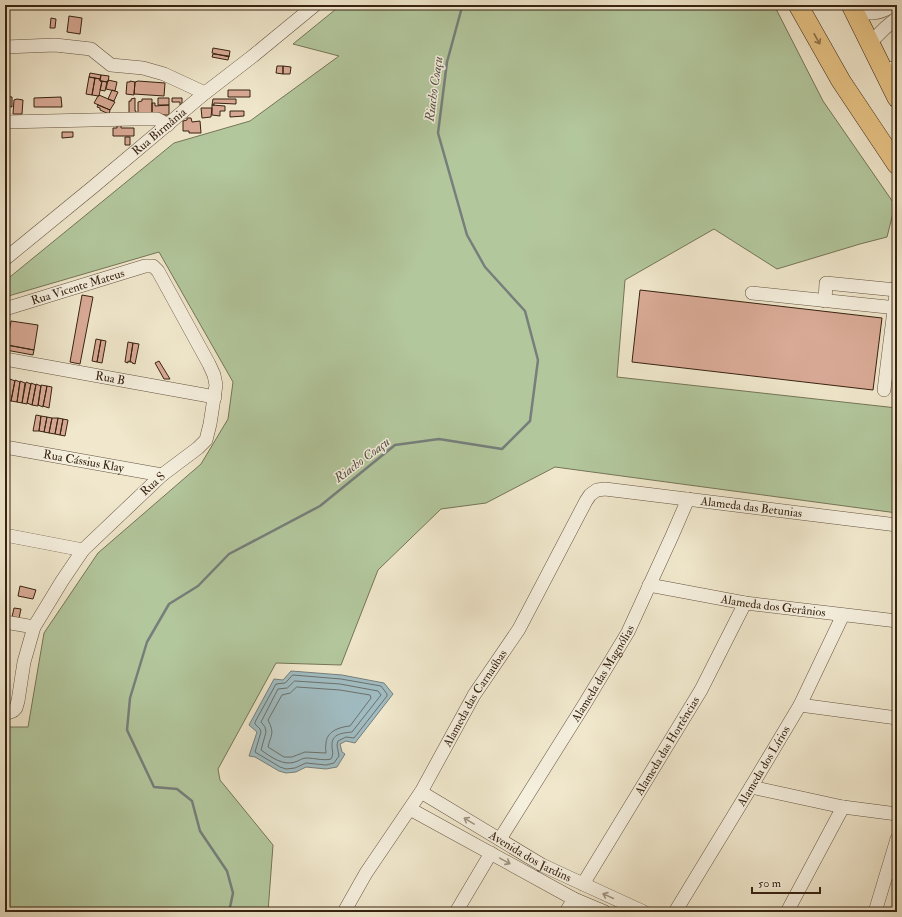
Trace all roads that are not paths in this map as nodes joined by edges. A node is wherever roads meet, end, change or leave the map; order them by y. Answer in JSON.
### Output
{"nodes":[{"id":1,"x":315,"y":5,"type":"edge"},
{"id":2,"x":798,"y":5,"type":"edge"},
{"id":3,"x":893,"y":5,"type":"edge"},
{"id":4,"x":853,"y":8,"type":"edge"},
{"id":5,"x":897,"y":18,"type":"edge"},
{"id":6,"x":870,"y":43,"type":"junction"},
{"id":7,"x":5,"y":47,"type":"edge"},
{"id":8,"x":893,"y":68,"type":"edge"},
{"id":9,"x":205,"y":93,"type":"junction"},
{"id":10,"x":897,"y":98,"type":"edge"},
{"id":11,"x":5,"y":122,"type":"edge"},
{"id":12,"x":168,"y":125,"type":"junction"},
{"id":13,"x":897,"y":165,"type":"edge"},
{"id":14,"x":5,"y":259,"type":"edge"},
{"id":15,"x":150,"y":266,"type":"joint"},
{"id":16,"x":897,"y":288,"type":"edge"},
{"id":17,"x":752,"y":293,"type":"dead end"},
{"id":18,"x":825,"y":301,"type":"junction"},
{"id":19,"x":896,"y":308,"type":"edge"},
{"id":20,"x":5,"y":309,"type":"edge"},
{"id":21,"x":5,"y":359,"type":"edge"},
{"id":22,"x":884,"y":390,"type":"dead end"},
{"id":23,"x":215,"y":397,"type":"junction"},
{"id":24,"x":5,"y":447,"type":"edge"},
{"id":25,"x":162,"y":475,"type":"junction"},
{"id":26,"x":605,"y":489,"type":"joint"},
{"id":27,"x":688,"y":499,"type":"junction"},
{"id":28,"x":897,"y":525,"type":"edge"},
{"id":29,"x":5,"y":535,"type":"edge"},
{"id":30,"x":83,"y":550,"type":"junction"},
{"id":31,"x":650,"y":585,"type":"junction"},
{"id":32,"x":745,"y":603,"type":"junction"},
{"id":33,"x":844,"y":615,"type":"junction"},
{"id":34,"x":897,"y":621,"type":"edge"},
{"id":35,"x":5,"y":622,"type":"edge"},
{"id":36,"x":34,"y":627,"type":"junction"},
{"id":37,"x":800,"y":705,"type":"junction"},
{"id":38,"x":5,"y":714,"type":"edge"},
{"id":39,"x":897,"y":718,"type":"edge"},
{"id":40,"x":751,"y":787,"type":"junction"},
{"id":41,"x":421,"y":792,"type":"junction"},
{"id":42,"x":843,"y":807,"type":"junction"},
{"id":43,"x":410,"y":809,"type":"junction"},
{"id":44,"x":897,"y":814,"type":"edge"},
{"id":45,"x":500,"y":839,"type":"junction"},
{"id":46,"x":897,"y":839,"type":"edge"},
{"id":47,"x":491,"y":853,"type":"junction"},
{"id":48,"x":542,"y":865,"type":"junction"},
{"id":49,"x":535,"y":877,"type":"junction"},
{"id":50,"x":582,"y":884,"type":"junction"},
{"id":51,"x":574,"y":899,"type":"junction"},
{"id":52,"x":623,"y":908,"type":"edge"},
{"id":53,"x":344,"y":912,"type":"edge"},
{"id":54,"x":456,"y":912,"type":"edge"},
{"id":55,"x":566,"y":912,"type":"edge"},
{"id":56,"x":605,"y":912,"type":"edge"},
{"id":57,"x":644,"y":912,"type":"edge"},
{"id":58,"x":675,"y":912,"type":"edge"},
{"id":59,"x":787,"y":912,"type":"edge"},
{"id":60,"x":875,"y":912,"type":"edge"}],
"edges":[{"from":1,"to":9,"type":"street","name":"Rua Birmânia"},
{"from":2,"to":13,"type":"highway","one_way":true},
{"from":3,"to":4,"type":"street"},
{"from":4,"to":6,"type":"highway"},
{"from":5,"to":6,"type":"street"},
{"from":6,"to":8,"type":"highway"},
{"from":7,"to":9,"type":"street"},
{"from":8,"to":10,"type":"highway"},
{"from":9,"to":12,"type":"street","name":"Rua Birmânia"},
{"from":11,"to":12,"type":"street"},
{"from":12,"to":14,"type":"street","name":"Rua Birmânia"},
{"from":15,"to":20,"type":"street","name":"Rua Vicente Mateus"},
{"from":15,"to":23,"type":"street","name":"Rua S"},
{"from":16,"to":18,"type":"street"},
{"from":16,"to":19,"type":"street"},
{"from":17,"to":18,"type":"street"},
{"from":18,"to":19,"type":"street"},
{"from":19,"to":22,"type":"street"},
{"from":21,"to":23,"type":"street","name":"Rua B"},
{"from":23,"to":25,"type":"street","name":"Rua S"},
{"from":24,"to":25,"type":"street","name":"Rua Cássius Klay"},
{"from":25,"to":30,"type":"street","name":"Rua S"},
{"from":26,"to":27,"type":"street","name":"Alameda das Betunias"},
{"from":26,"to":41,"type":"street","name":"Alameda das Carnaúbas"},
{"from":27,"to":28,"type":"street","name":"Alameda das Betunias"},
{"from":27,"to":31,"type":"street","name":"Alameda das Magnólias"},
{"from":29,"to":30,"type":"street"},
{"from":30,"to":36,"type":"street","name":"Rua S"},
{"from":31,"to":32,"type":"street","name":"Alameda dos Gerânios"},
{"from":31,"to":45,"type":"street","name":"Alameda das Magnólias"},
{"from":32,"to":33,"type":"street","name":"Alameda dos Gerânios"},
{"from":32,"to":50,"type":"street","name":"Alameda das Hortências"},
{"from":33,"to":34,"type":"street","name":"Alameda dos Gerânios"},
{"from":33,"to":37,"type":"street","name":"Alameda dos Lírios"},
{"from":35,"to":36,"type":"street"},
{"from":36,"to":38,"type":"street","name":"Rua S"},
{"from":37,"to":39,"type":"street"},
{"from":37,"to":40,"type":"street","name":"Alameda dos Lírios"},
{"from":40,"to":42,"type":"street"},
{"from":40,"to":58,"type":"street","name":"Alameda dos Lírios"},
{"from":41,"to":43,"type":"street","name":"Alameda das Carnaúbas"},
{"from":45,"to":41,"type":"street","name":"Avenida dos Jardins","one_way":true},
{"from":42,"to":44,"type":"street"},
{"from":42,"to":59,"type":"street"},
{"from":43,"to":47,"type":"street","name":"Avenida dos Jardins"},
{"from":43,"to":53,"type":"street","name":"Alameda das Carnaúbas"},
{"from":45,"to":48,"type":"street","name":"Avenida dos Jardins"},
{"from":46,"to":60,"type":"street"},
{"from":47,"to":49,"type":"street","name":"Avenida dos Jardins","one_way":true},
{"from":47,"to":54,"type":"street"},
{"from":48,"to":49,"type":"street"},
{"from":48,"to":50,"type":"street","name":"Avenida dos Jardins"},
{"from":49,"to":51,"type":"street","name":"Avenida dos Jardins"},
{"from":52,"to":50,"type":"street","name":"Avenida dos Jardins","one_way":true},
{"from":51,"to":55,"type":"street"},
{"from":51,"to":56,"type":"street","name":"Avenida dos Jardins"},
{"from":52,"to":57,"type":"street","name":"Avenida dos Jardins"}]}
